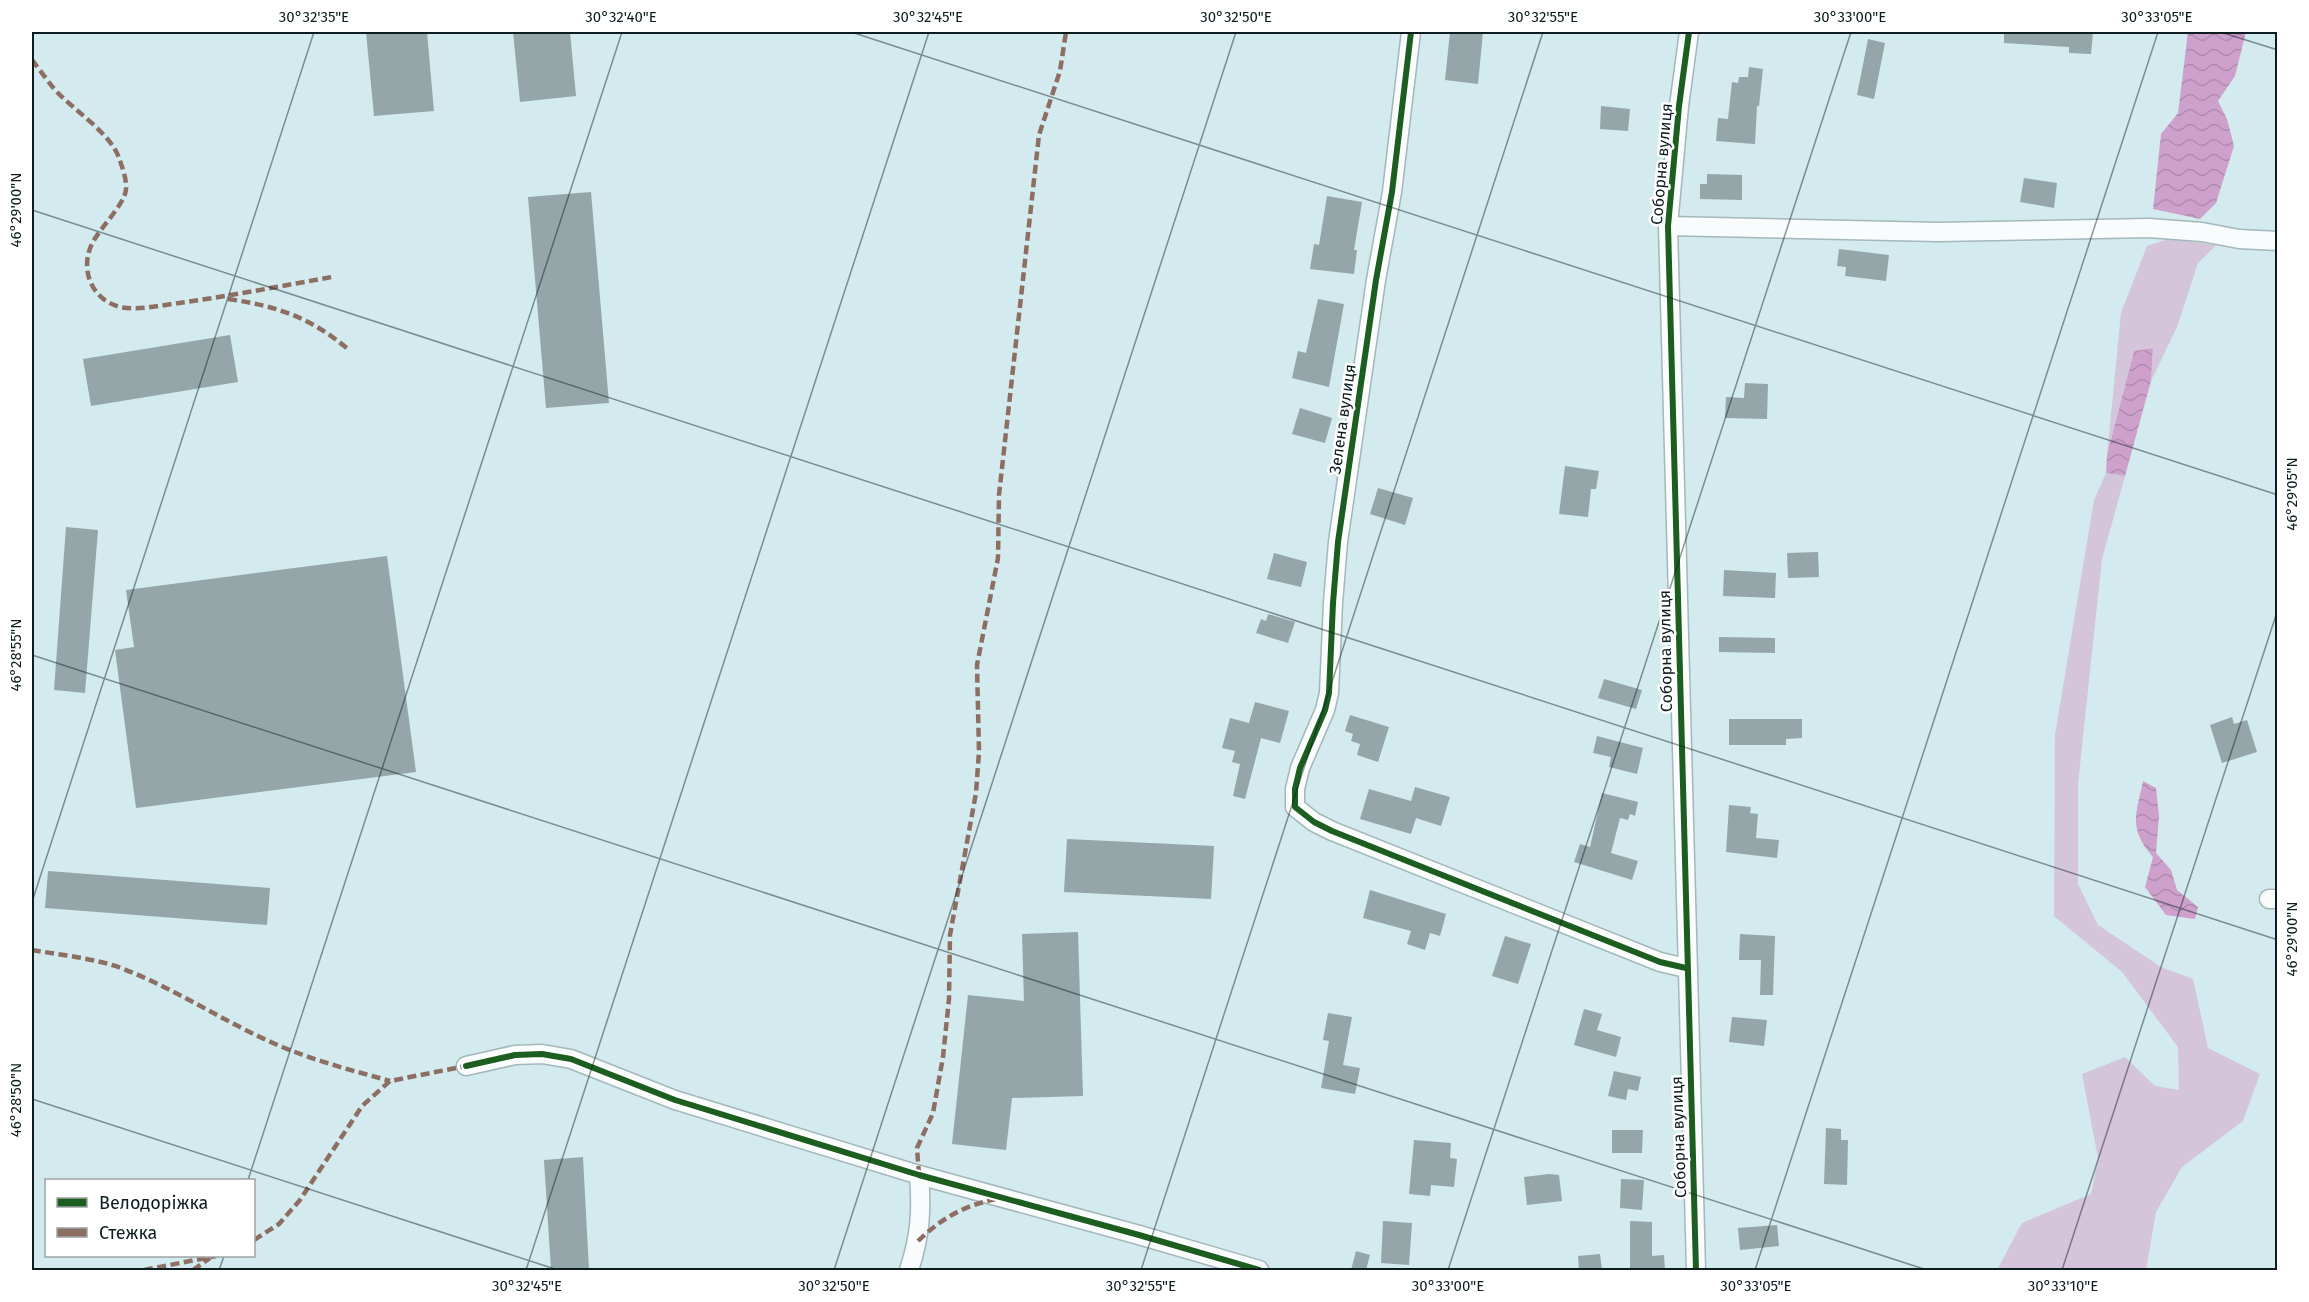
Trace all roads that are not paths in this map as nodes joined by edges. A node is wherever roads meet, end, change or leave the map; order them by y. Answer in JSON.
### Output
{"nodes":[{"id":1,"x":1412,"y":32,"type":"edge"},
{"id":2,"x":1689,"y":32,"type":"edge"},
{"id":3,"x":1668,"y":226,"type":"junction"},
{"id":4,"x":2277,"y":241,"type":"edge"},
{"id":5,"x":1686,"y":968,"type":"junction"},
{"id":6,"x":466,"y":1066,"type":"dead end"},
{"id":7,"x":919,"y":1175,"type":"junction"},
{"id":8,"x":909,"y":1270,"type":"edge"},
{"id":9,"x":1259,"y":1270,"type":"edge"},
{"id":10,"x":1695,"y":1270,"type":"edge"}],
"edges":[{"from":1,"to":5,"type":"street","name":"Зелена вулиця"},
{"from":2,"to":3,"type":"street","name":"Соборна вулиця"},
{"from":3,"to":4,"type":"street"},
{"from":3,"to":5,"type":"street","name":"Соборна вулиця"},
{"from":5,"to":10,"type":"street","name":"Соборна вулиця"},
{"from":6,"to":7,"type":"street"},
{"from":7,"to":8,"type":"street"},
{"from":7,"to":9,"type":"street"}]}
